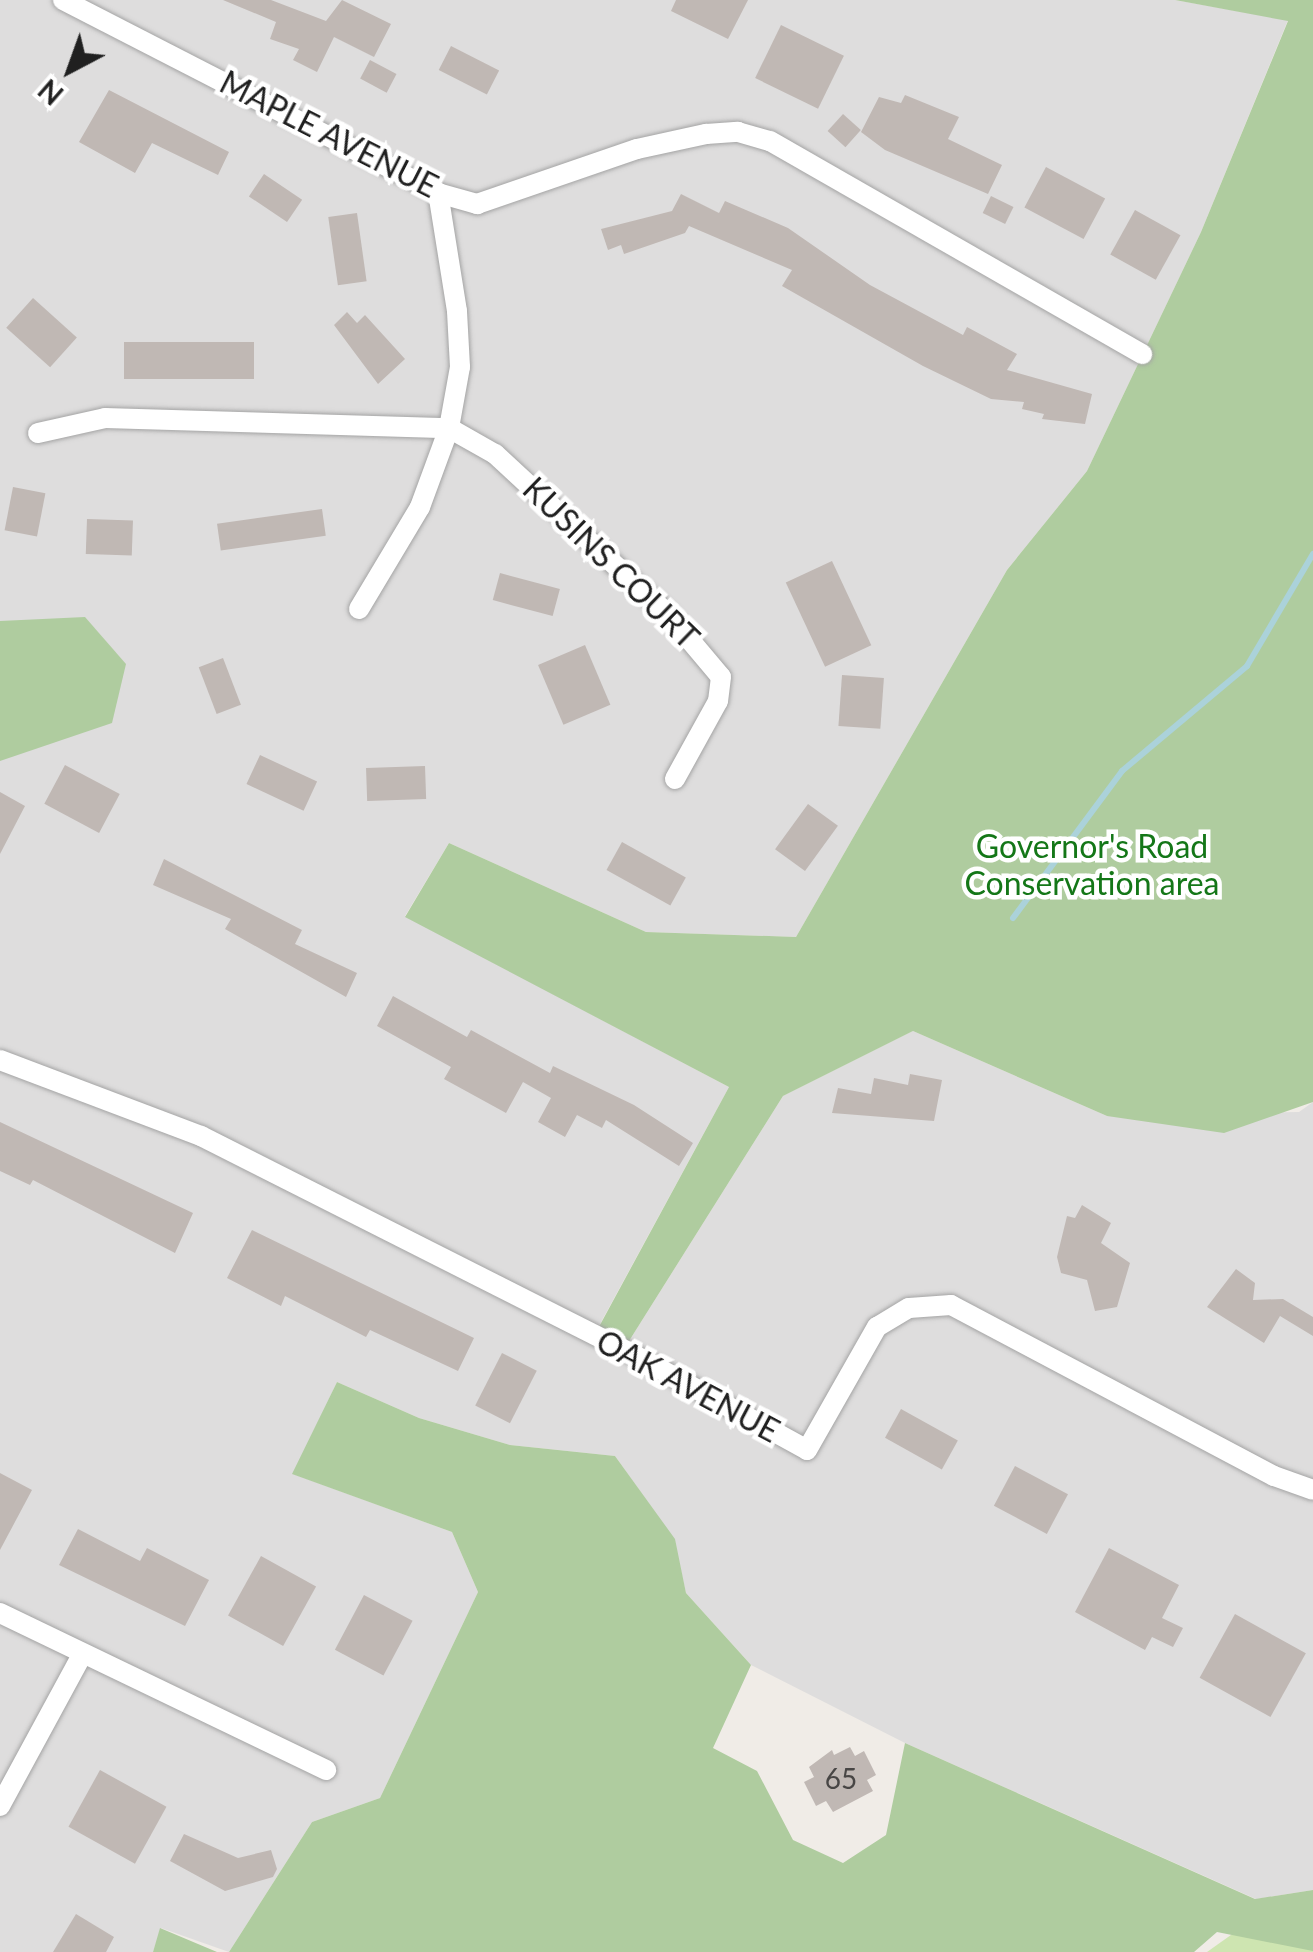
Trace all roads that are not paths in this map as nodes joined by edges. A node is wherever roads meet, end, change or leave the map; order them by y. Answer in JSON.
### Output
{"nodes":[{"id":1,"x":63,"y":0,"type":"edge"},
{"id":2,"x":438,"y":193,"type":"junction"},
{"id":3,"x":1142,"y":354,"type":"dead end"},
{"id":4,"x":449,"y":428,"type":"junction"},
{"id":5,"x":38,"y":433,"type":"dead end"},
{"id":6,"x":359,"y":608,"type":"dead end"},
{"id":7,"x":676,"y":779,"type":"dead end"},
{"id":8,"x":0,"y":1060,"type":"edge"},
{"id":9,"x":1313,"y":1490,"type":"edge"},
{"id":10,"x":0,"y":1614,"type":"edge"},
{"id":11,"x":82,"y":1656,"type":"junction"},
{"id":12,"x":326,"y":1770,"type":"dead end"},
{"id":13,"x":0,"y":1806,"type":"edge"}],
"edges":[{"from":1,"to":2,"type":"street","name":"MAPLE AVENUE"},
{"from":2,"to":3,"type":"street","name":"MAPLE AVENUE"},
{"from":2,"to":4,"type":"street"},
{"from":4,"to":5,"type":"street"},
{"from":4,"to":6,"type":"street"},
{"from":4,"to":7,"type":"street","name":"KUSINS COURT"},
{"from":8,"to":9,"type":"street","name":"OAK AVENUE"},
{"from":10,"to":11,"type":"street"},
{"from":11,"to":12,"type":"street"},
{"from":11,"to":13,"type":"street"}]}
